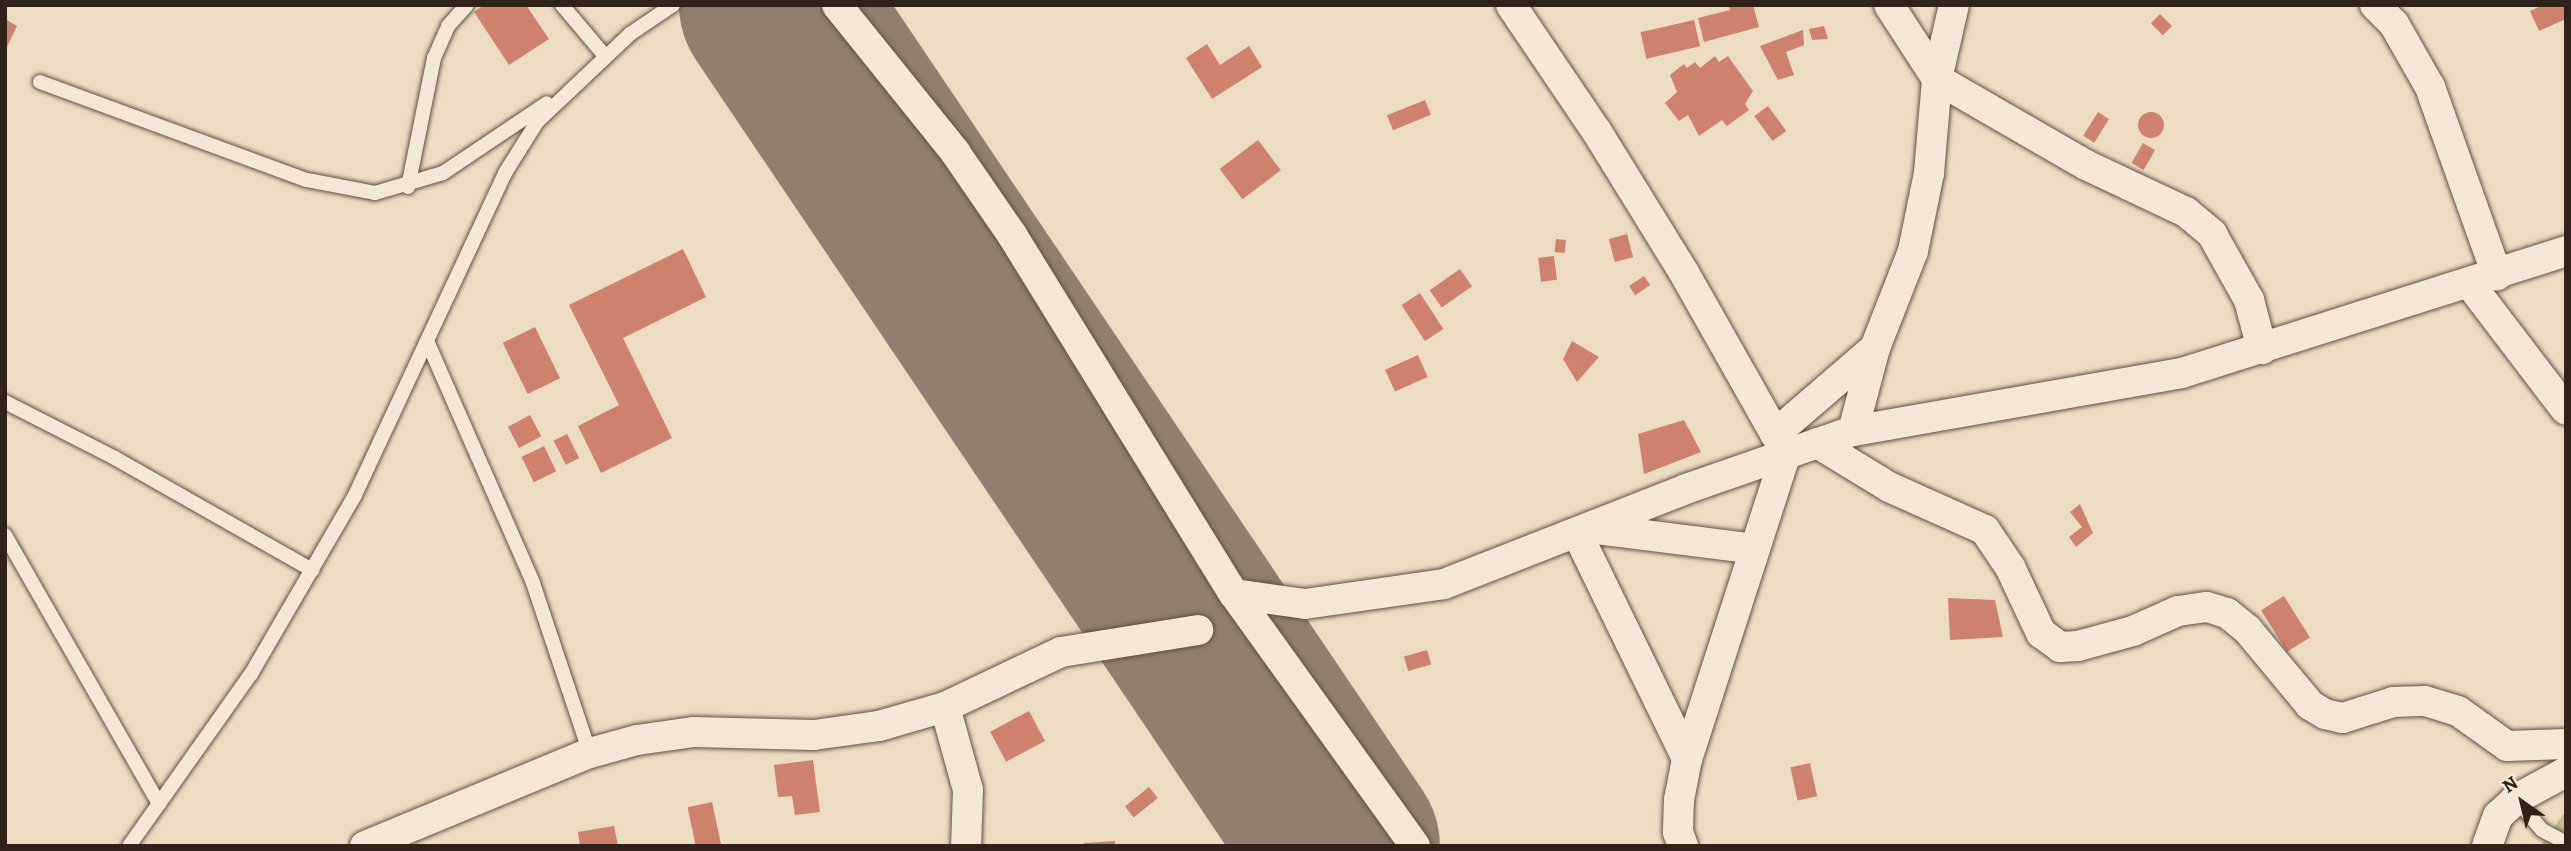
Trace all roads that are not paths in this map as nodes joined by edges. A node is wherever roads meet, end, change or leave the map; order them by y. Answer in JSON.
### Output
{"nodes":[{"id":1,"x":467,"y":5,"type":"edge"},
{"id":2,"x":562,"y":5,"type":"edge"},
{"id":3,"x":673,"y":5,"type":"edge"},
{"id":4,"x":837,"y":5,"type":"edge"},
{"id":5,"x":1511,"y":5,"type":"edge"},
{"id":6,"x":1889,"y":5,"type":"edge"},
{"id":7,"x":1954,"y":5,"type":"edge"},
{"id":8,"x":2375,"y":5,"type":"edge"},
{"id":9,"x":605,"y":57,"type":"junction"},
{"id":10,"x":1937,"y":79,"type":"junction"},
{"id":11,"x":40,"y":82,"type":"dead end"},
{"id":12,"x":565,"y":90,"type":"junction"},
{"id":13,"x":408,"y":187,"type":"junction"},
{"id":14,"x":2566,"y":251,"type":"edge"},
{"id":15,"x":2483,"y":280,"type":"junction"},
{"id":16,"x":426,"y":341,"type":"junction"},
{"id":17,"x":1875,"y":348,"type":"junction"},
{"id":18,"x":2262,"y":349,"type":"junction"},
{"id":19,"x":5,"y":402,"type":"edge"},
{"id":20,"x":2566,"y":410,"type":"edge"},
{"id":21,"x":1853,"y":431,"type":"junction"},
{"id":22,"x":1781,"y":443,"type":"junction"},
{"id":23,"x":1817,"y":443,"type":"junction"},
{"id":24,"x":1583,"y":530,"type":"junction"},
{"id":25,"x":5,"y":536,"type":"edge"},
{"id":26,"x":1755,"y":549,"type":"junction"},
{"id":27,"x":312,"y":570,"type":"junction"},
{"id":28,"x":1234,"y":594,"type":"junction"},
{"id":29,"x":1198,"y":630,"type":"dead end"},
{"id":30,"x":945,"y":707,"type":"junction"},
{"id":31,"x":2566,"y":744,"type":"edge"},
{"id":32,"x":590,"y":753,"type":"junction"},
{"id":33,"x":1687,"y":759,"type":"junction"},
{"id":34,"x":2566,"y":772,"type":"edge"},
{"id":35,"x":2516,"y":799,"type":"junction"},
{"id":36,"x":159,"y":804,"type":"junction"},
{"id":37,"x":2566,"y":843,"type":"edge"},
{"id":38,"x":129,"y":846,"type":"edge"},
{"id":39,"x":365,"y":846,"type":"edge"},
{"id":40,"x":966,"y":846,"type":"edge"},
{"id":41,"x":1415,"y":846,"type":"edge"},
{"id":42,"x":1683,"y":846,"type":"edge"},
{"id":43,"x":2487,"y":846,"type":"edge"}],
"edges":[{"from":1,"to":13,"type":"lane"},
{"from":2,"to":9,"type":"lane"},
{"from":3,"to":9,"type":"lane"},
{"from":4,"to":28,"type":"street"},
{"from":5,"to":22,"type":"street"},
{"from":6,"to":10,"type":"street"},
{"from":7,"to":10,"type":"street"},
{"from":8,"to":15,"type":"street"},
{"from":9,"to":12,"type":"lane"},
{"from":10,"to":17,"type":"street"},
{"from":10,"to":18,"type":"street"},
{"from":11,"to":13,"type":"lane"},
{"from":12,"to":13,"type":"lane"},
{"from":12,"to":16,"type":"lane"},
{"from":14,"to":15,"type":"street"},
{"from":15,"to":18,"type":"street"},
{"from":15,"to":20,"type":"street"},
{"from":16,"to":27,"type":"lane"},
{"from":16,"to":32,"type":"lane"},
{"from":17,"to":21,"type":"street"},
{"from":17,"to":22,"type":"street"},
{"from":18,"to":21,"type":"street"},
{"from":19,"to":27,"type":"lane"},
{"from":21,"to":23,"type":"street"},
{"from":22,"to":23,"type":"street"},
{"from":22,"to":24,"type":"street"},
{"from":22,"to":26,"type":"street"},
{"from":23,"to":31,"type":"street"},
{"from":24,"to":26,"type":"street"},
{"from":24,"to":28,"type":"street"},
{"from":24,"to":33,"type":"street"},
{"from":25,"to":36,"type":"lane"},
{"from":26,"to":33,"type":"street"},
{"from":27,"to":36,"type":"lane"},
{"from":28,"to":41,"type":"street"},
{"from":29,"to":30,"type":"street"},
{"from":30,"to":32,"type":"street"},
{"from":30,"to":40,"type":"street"},
{"from":32,"to":39,"type":"street"},
{"from":33,"to":42,"type":"street"},
{"from":34,"to":35,"type":"street"},
{"from":35,"to":37,"type":"lane"},
{"from":35,"to":43,"type":"street"},
{"from":36,"to":38,"type":"lane"}]}
